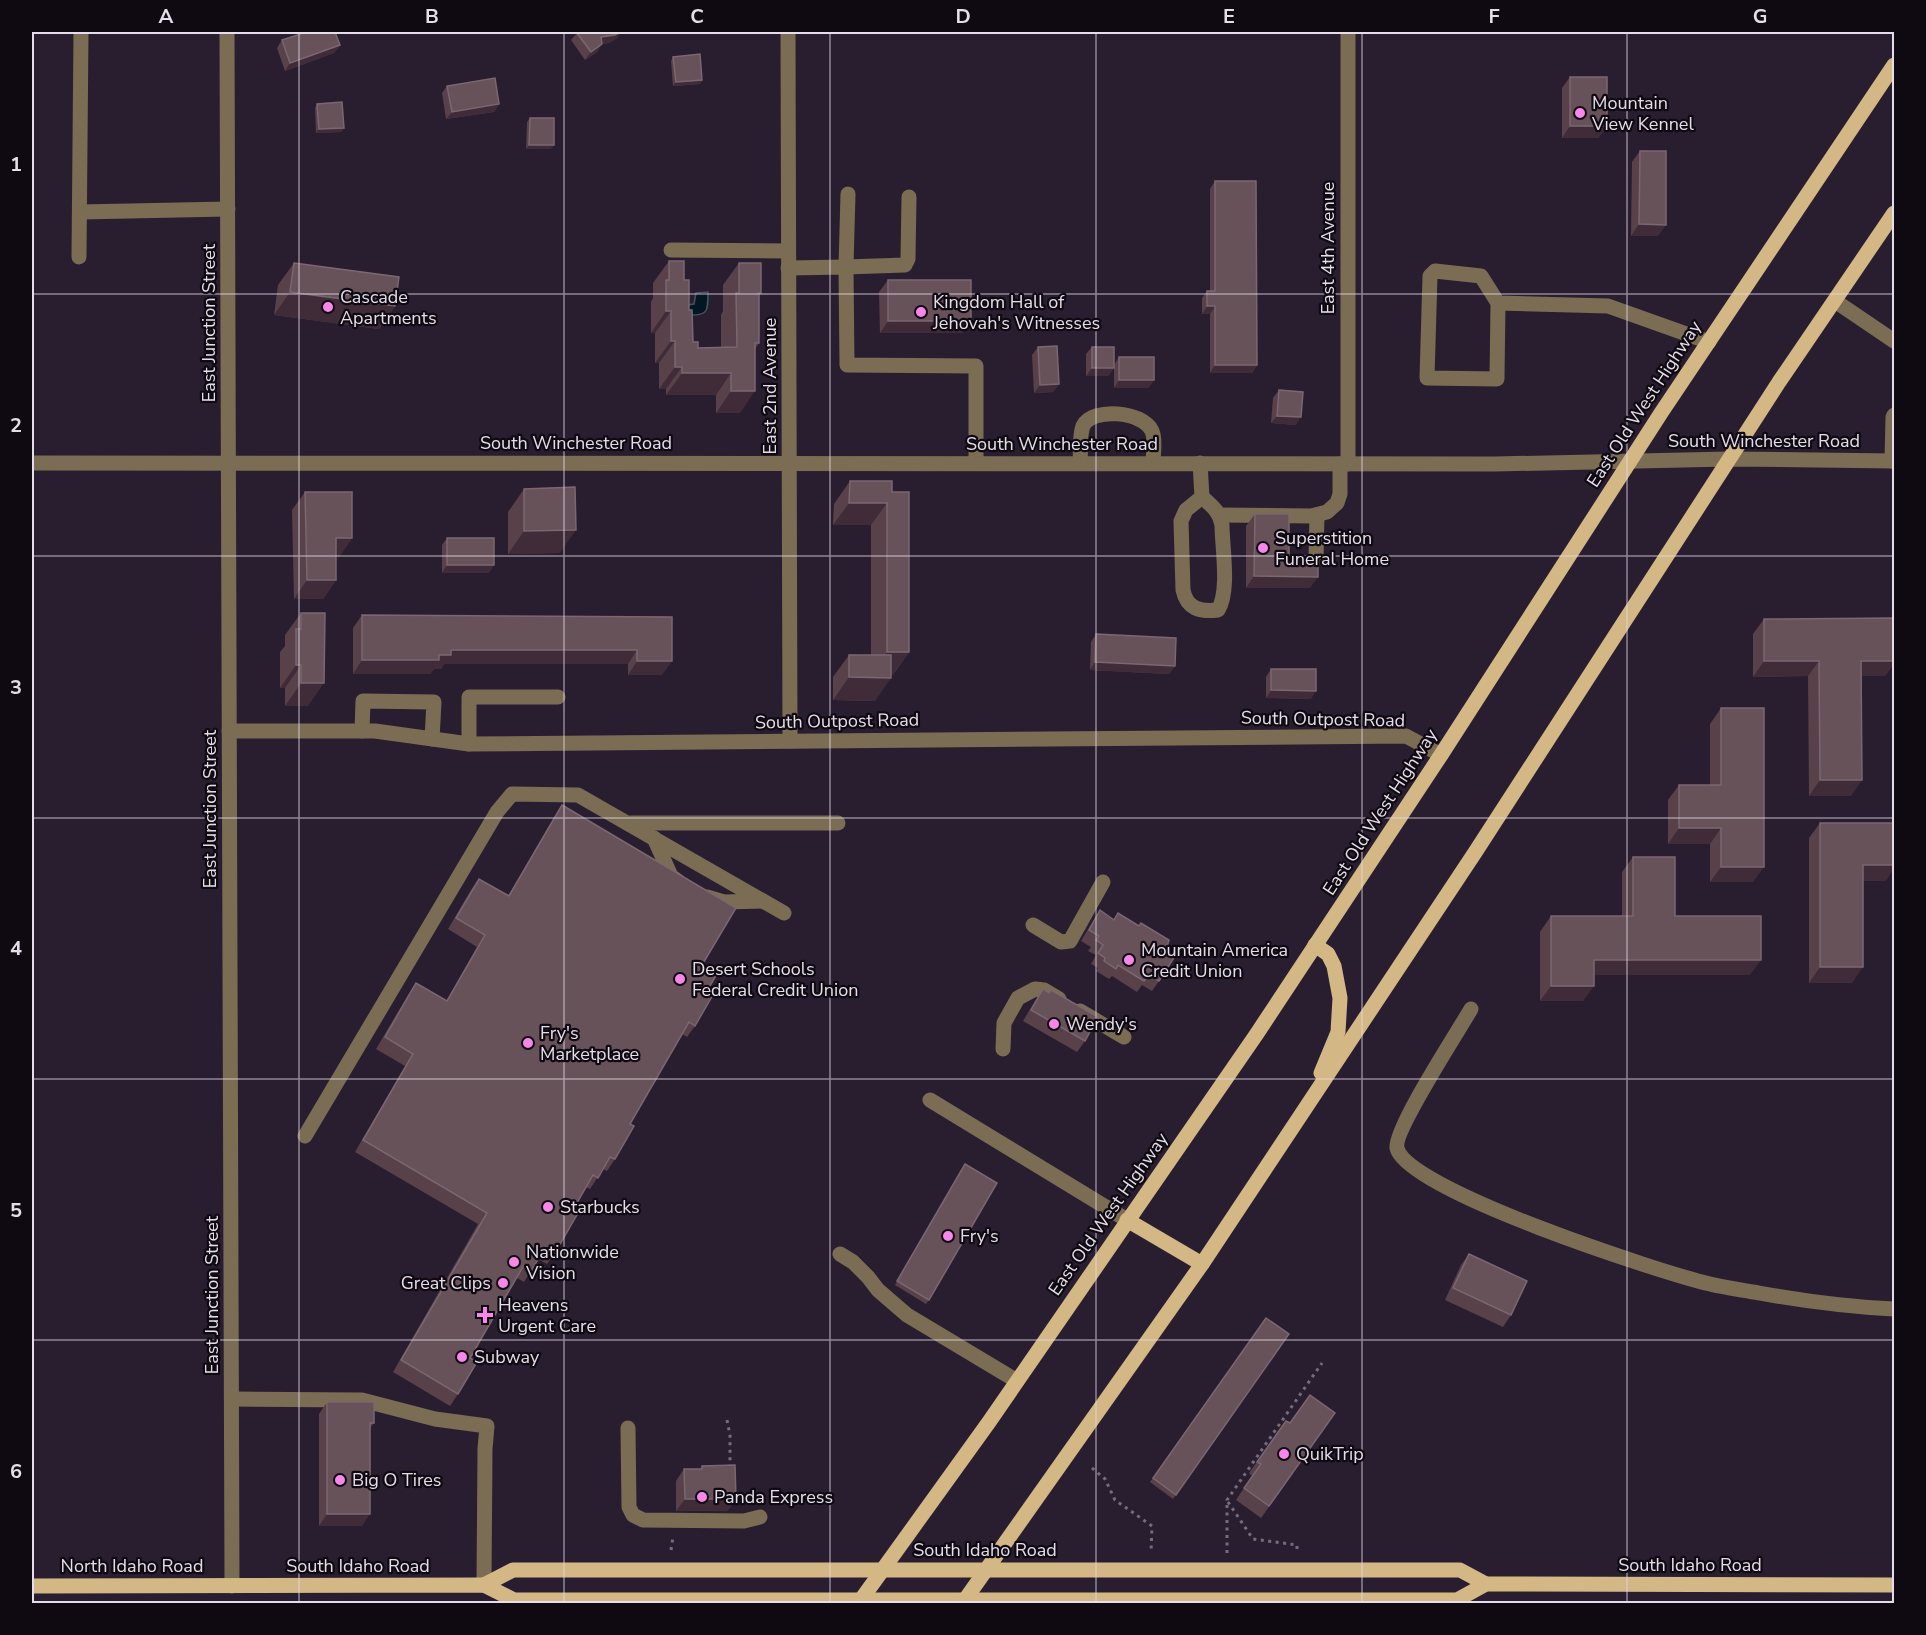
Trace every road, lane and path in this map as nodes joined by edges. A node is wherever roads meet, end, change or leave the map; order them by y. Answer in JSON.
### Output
{"nodes":[{"id":1,"x":81,"y":32,"type":"edge"},
{"id":2,"x":227,"y":32,"type":"edge"},
{"id":3,"x":788,"y":32,"type":"edge"},
{"id":4,"x":1348,"y":32,"type":"edge"},
{"id":5,"x":1894,"y":65,"type":"edge"},
{"id":6,"x":848,"y":194,"type":"dead end"},
{"id":7,"x":909,"y":197,"type":"dead end"},
{"id":8,"x":228,"y":209,"type":"junction"},
{"id":9,"x":80,"y":212,"type":"junction"},
{"id":10,"x":1894,"y":213,"type":"edge"},
{"id":11,"x":671,"y":250,"type":"dead end"},
{"id":12,"x":789,"y":251,"type":"junction"},
{"id":13,"x":79,"y":257,"type":"dead end"},
{"id":14,"x":846,"y":267,"type":"junction"},
{"id":15,"x":789,"y":268,"type":"junction"},
{"id":16,"x":1834,"y":301,"type":"junction"},
{"id":17,"x":1498,"y":303,"type":"junction"},
{"id":18,"x":1894,"y":341,"type":"edge"},
{"id":19,"x":1709,"y":342,"type":"junction"},
{"id":20,"x":1894,"y":415,"type":"edge"},
{"id":21,"x":1729,"y":459,"type":"junction"},
{"id":22,"x":1630,"y":461,"type":"junction"},
{"id":23,"x":1893,"y":461,"type":"edge"},
{"id":24,"x":228,"y":463,"type":"junction"},
{"id":25,"x":789,"y":463,"type":"junction"},
{"id":26,"x":976,"y":463,"type":"junction"},
{"id":27,"x":1080,"y":463,"type":"junction"},
{"id":28,"x":1153,"y":463,"type":"junction"},
{"id":29,"x":1200,"y":463,"type":"junction"},
{"id":30,"x":32,"y":464,"type":"edge"},
{"id":31,"x":1344,"y":464,"type":"junction"},
{"id":32,"x":1202,"y":497,"type":"junction"},
{"id":33,"x":1219,"y":514,"type":"junction"},
{"id":34,"x":1317,"y":514,"type":"junction"},
{"id":35,"x":1316,"y":558,"type":"edge"},
{"id":36,"x":558,"y":697,"type":"dead end"},
{"id":37,"x":229,"y":731,"type":"junction"},
{"id":38,"x":362,"y":731,"type":"junction"},
{"id":39,"x":432,"y":739,"type":"junction"},
{"id":40,"x":790,"y":741,"type":"junction"},
{"id":41,"x":469,"y":744,"type":"junction"},
{"id":42,"x":1441,"y":755,"type":"junction"},
{"id":43,"x":628,"y":823,"type":"junction"},
{"id":44,"x":838,"y":823,"type":"dead end"},
{"id":45,"x":654,"y":838,"type":"junction"},
{"id":46,"x":1103,"y":882,"type":"dead end"},
{"id":47,"x":763,"y":901,"type":"junction"},
{"id":48,"x":784,"y":913,"type":"dead end"},
{"id":49,"x":1033,"y":925,"type":"dead end"},
{"id":50,"x":1315,"y":945,"type":"junction"},
{"id":51,"x":1471,"y":1009,"type":"dead end"},
{"id":52,"x":1124,"y":1037,"type":"dead end"},
{"id":53,"x":1003,"y":1049,"type":"dead end"},
{"id":54,"x":930,"y":1100,"type":"dead end"},
{"id":55,"x":1307,"y":1107,"type":"junction"},
{"id":56,"x":305,"y":1136,"type":"dead end"},
{"id":57,"x":1127,"y":1220,"type":"junction"},
{"id":58,"x":840,"y":1254,"type":"dead end"},
{"id":59,"x":1202,"y":1264,"type":"junction"},
{"id":60,"x":1894,"y":1309,"type":"edge"},
{"id":61,"x":1322,"y":1363,"type":"dead end"},
{"id":62,"x":1017,"y":1381,"type":"junction"},
{"id":63,"x":232,"y":1399,"type":"junction"},
{"id":64,"x":727,"y":1420,"type":"dead end"},
{"id":65,"x":628,"y":1428,"type":"dead end"},
{"id":66,"x":730,"y":1467,"type":"edge"},
{"id":67,"x":1092,"y":1468,"type":"dead end"},
{"id":68,"x":1227,"y":1500,"type":"junction"},
{"id":69,"x":760,"y":1517,"type":"dead end"},
{"id":70,"x":673,"y":1532,"type":"dead end"},
{"id":71,"x":671,"y":1550,"type":"dead end"},
{"id":72,"x":1151,"y":1552,"type":"dead end"},
{"id":73,"x":1297,"y":1554,"type":"dead end"},
{"id":74,"x":1227,"y":1555,"type":"dead end"},
{"id":75,"x":882,"y":1569,"type":"junction"},
{"id":76,"x":986,"y":1569,"type":"junction"},
{"id":77,"x":1486,"y":1584,"type":"junction"},
{"id":78,"x":484,"y":1585,"type":"junction"},
{"id":79,"x":1894,"y":1585,"type":"edge"},
{"id":80,"x":32,"y":1586,"type":"edge"},
{"id":81,"x":232,"y":1586,"type":"junction"},
{"id":82,"x":859,"y":1602,"type":"edge"},
{"id":83,"x":963,"y":1602,"type":"edge"}],
"edges":[{"from":1,"to":9,"type":"street"},
{"from":2,"to":8,"type":"street","name":"East Junction Street"},
{"from":3,"to":12,"type":"street","name":"East 2nd Avenue"},
{"from":4,"to":31,"type":"street","name":"East 4th Avenue"},
{"from":5,"to":19,"type":"main road","name":"East Old West Highway"},
{"from":6,"to":14,"type":"street"},
{"from":7,"to":14,"type":"street"},
{"from":8,"to":9,"type":"street"},
{"from":8,"to":24,"type":"street","name":"East Junction Street"},
{"from":9,"to":13,"type":"street"},
{"from":10,"to":16,"type":"main road"},
{"from":11,"to":12,"type":"street"},
{"from":12,"to":15,"type":"street","name":"East 2nd Avenue"},
{"from":14,"to":15,"type":"street"},
{"from":14,"to":26,"type":"street"},
{"from":15,"to":25,"type":"street","name":"East 2nd Avenue"},
{"from":16,"to":18,"type":"street"},
{"from":16,"to":21,"type":"main road"},
{"from":17,"to":17,"type":"street"},
{"from":17,"to":19,"type":"street"},
{"from":19,"to":22,"type":"main road","name":"East Old West Highway"},
{"from":20,"to":23,"type":"street"},
{"from":21,"to":22,"type":"street","name":"South Winchester Road"},
{"from":21,"to":23,"type":"street","name":"South Winchester Road"},
{"from":21,"to":55,"type":"main road"},
{"from":22,"to":31,"type":"street","name":"South Winchester Road"},
{"from":22,"to":42,"type":"main road","name":"East Old West Highway"},
{"from":24,"to":25,"type":"street","name":"South Winchester Road"},
{"from":24,"to":30,"type":"street","name":"South Winchester Road"},
{"from":24,"to":37,"type":"street","name":"East Junction Street"},
{"from":25,"to":26,"type":"street","name":"South Winchester Road"},
{"from":25,"to":40,"type":"street","name":"East 2nd Avenue"},
{"from":26,"to":27,"type":"street","name":"South Winchester Road"},
{"from":27,"to":28,"type":"street","name":"South Winchester Road"},
{"from":27,"to":28,"type":"street"},
{"from":28,"to":29,"type":"street","name":"South Winchester Road"},
{"from":29,"to":31,"type":"street","name":"South Winchester Road"},
{"from":29,"to":32,"type":"street"},
{"from":31,"to":34,"type":"street","name":"East 4th Avenue"},
{"from":32,"to":33,"type":"street"},
{"from":32,"to":33,"type":"street"},
{"from":33,"to":34,"type":"street"},
{"from":34,"to":35,"type":"street"},
{"from":36,"to":41,"type":"street"},
{"from":37,"to":38,"type":"street","name":"South Outpost Road"},
{"from":37,"to":63,"type":"street","name":"East Junction Street"},
{"from":38,"to":39,"type":"street","name":"South Outpost Road"},
{"from":38,"to":39,"type":"street"},
{"from":39,"to":41,"type":"street","name":"South Outpost Road"},
{"from":40,"to":41,"type":"street","name":"South Outpost Road"},
{"from":40,"to":42,"type":"street","name":"South Outpost Road"},
{"from":42,"to":50,"type":"main road","name":"East Old West Highway"},
{"from":43,"to":44,"type":"street"},
{"from":43,"to":45,"type":"street"},
{"from":43,"to":56,"type":"street"},
{"from":45,"to":47,"type":"street"},
{"from":45,"to":47,"type":"street"},
{"from":46,"to":49,"type":"street"},
{"from":47,"to":48,"type":"street"},
{"from":50,"to":55,"type":"main road"},
{"from":50,"to":57,"type":"main road","name":"East Old West Highway"},
{"from":51,"to":60,"type":"street"},
{"from":52,"to":53,"type":"street"},
{"from":54,"to":57,"type":"street"},
{"from":55,"to":59,"type":"main road"},
{"from":57,"to":59,"type":"main road"},
{"from":57,"to":62,"type":"main road","name":"East Old West Highway"},
{"from":58,"to":62,"type":"street"},
{"from":59,"to":76,"type":"main road"},
{"from":61,"to":68,"type":"path"},
{"from":62,"to":75,"type":"main road","name":"East Old West Highway"},
{"from":63,"to":78,"type":"street"},
{"from":63,"to":81,"type":"street","name":"East Junction Street"},
{"from":64,"to":66,"type":"path"},
{"from":65,"to":69,"type":"street"},
{"from":67,"to":72,"type":"path"},
{"from":68,"to":73,"type":"path"},
{"from":68,"to":74,"type":"path"},
{"from":70,"to":71,"type":"path"},
{"from":75,"to":76,"type":"main road","name":"South Idaho Road"},
{"from":75,"to":78,"type":"main road","name":"South Idaho Road"},
{"from":75,"to":82,"type":"main road","name":"East Old West Highway"},
{"from":76,"to":77,"type":"main road","name":"South Idaho Road"},
{"from":76,"to":83,"type":"main road"},
{"from":77,"to":79,"type":"main road","name":"South Idaho Road"},
{"from":77,"to":83,"type":"main road","name":"South Idaho Road"},
{"from":78,"to":81,"type":"main road","name":"South Idaho Road"},
{"from":78,"to":82,"type":"main road","name":"South Idaho Road"},
{"from":80,"to":81,"type":"main road","name":"North Idaho Road"},
{"from":82,"to":83,"type":"main road","name":"South Idaho Road"}]}
